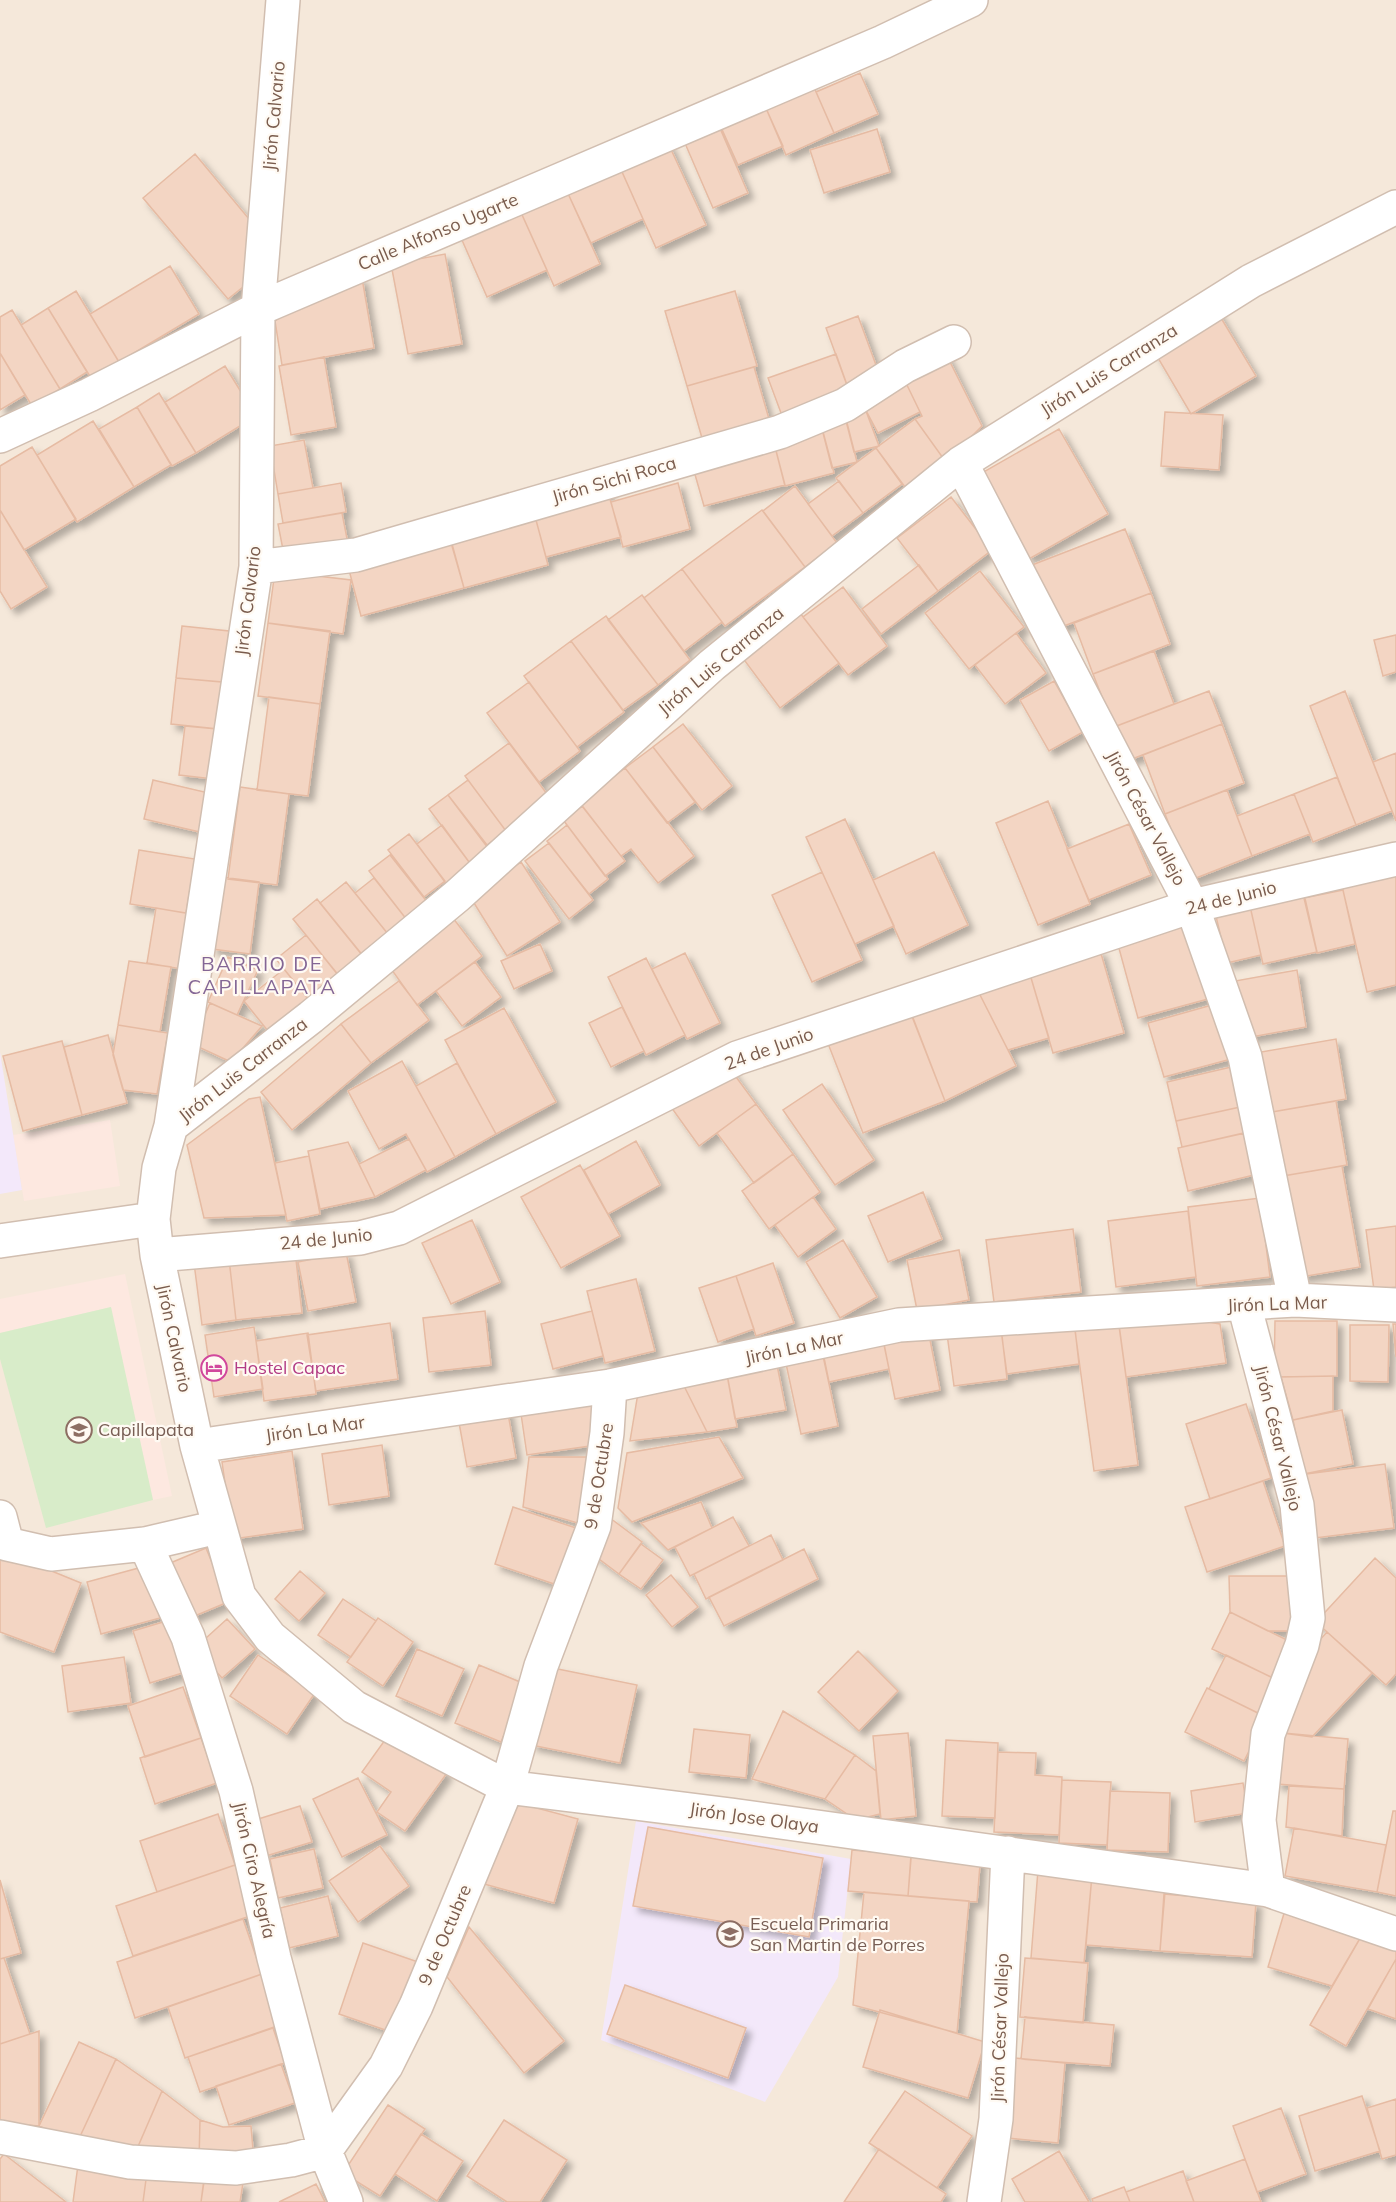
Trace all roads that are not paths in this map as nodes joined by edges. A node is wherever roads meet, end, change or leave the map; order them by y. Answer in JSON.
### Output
{"nodes":[{"id":1,"x":283,"y":0,"type":"edge"},
{"id":2,"x":971,"y":0,"type":"edge"},
{"id":3,"x":1396,"y":207,"type":"edge"},
{"id":4,"x":258,"y":309,"type":"junction"},
{"id":5,"x":954,"y":342,"type":"dead end"},
{"id":6,"x":0,"y":436,"type":"edge"},
{"id":7,"x":961,"y":463,"type":"junction"},
{"id":8,"x":256,"y":567,"type":"junction"},
{"id":9,"x":1396,"y":859,"type":"edge"},
{"id":10,"x":1192,"y":906,"type":"junction"},
{"id":11,"x":171,"y":1126,"type":"junction"},
{"id":12,"x":153,"y":1219,"type":"junction"},
{"id":13,"x":0,"y":1241,"type":"edge"},
{"id":14,"x":157,"y":1255,"type":"junction"},
{"id":15,"x":1295,"y":1300,"type":"junction"},
{"id":16,"x":1244,"y":1304,"type":"junction"},
{"id":17,"x":1396,"y":1305,"type":"edge"},
{"id":18,"x":610,"y":1386,"type":"junction"},
{"id":19,"x":197,"y":1446,"type":"junction"},
{"id":20,"x":0,"y":1517,"type":"edge"},
{"id":21,"x":218,"y":1527,"type":"junction"},
{"id":22,"x":146,"y":1544,"type":"junction"},
{"id":23,"x":507,"y":1787,"type":"junction"},
{"id":24,"x":1008,"y":1853,"type":"junction"},
{"id":25,"x":1268,"y":1890,"type":"junction"},
{"id":26,"x":1396,"y":1934,"type":"edge"},
{"id":27,"x":1,"y":2138,"type":"edge"},
{"id":28,"x":325,"y":2151,"type":"junction"},
{"id":29,"x":346,"y":2202,"type":"edge"},
{"id":30,"x":984,"y":2202,"type":"edge"}],
"edges":[{"from":1,"to":4,"type":"street","name":"Jirón Calvario"},
{"from":2,"to":4,"type":"street","name":"Calle Alfonso Ugarte"},
{"from":3,"to":7,"type":"street","name":"Jirón Luis Carranza"},
{"from":4,"to":6,"type":"street","name":"Calle Alfonso Ugarte"},
{"from":4,"to":8,"type":"street","name":"Jirón Calvario"},
{"from":5,"to":8,"type":"street","name":"Jirón Sichi Roca"},
{"from":7,"to":10,"type":"street","name":"Jirón César Vallejo"},
{"from":7,"to":11,"type":"street","name":"Jirón Luis Carranza"},
{"from":8,"to":11,"type":"street","name":"Jirón Calvario"},
{"from":9,"to":10,"type":"street","name":"24 de Junio"},
{"from":10,"to":14,"type":"street","name":"24 de Junio"},
{"from":10,"to":15,"type":"street","name":"Jirón César Vallejo"},
{"from":11,"to":12,"type":"street","name":"Jirón Luis Carranza"},
{"from":12,"to":13,"type":"street"},
{"from":12,"to":14,"type":"street","name":"Jirón Luis Carranza"},
{"from":14,"to":19,"type":"street","name":"Jirón Calvario"},
{"from":15,"to":16,"type":"street","name":"Jirón La Mar"},
{"from":15,"to":17,"type":"street","name":"Jirón La Mar"},
{"from":16,"to":18,"type":"street","name":"Jirón La Mar"},
{"from":16,"to":25,"type":"street","name":"Jirón César Vallejo"},
{"from":18,"to":19,"type":"street","name":"Jirón La Mar"},
{"from":18,"to":23,"type":"street","name":"9 de Octubre"},
{"from":19,"to":21,"type":"street","name":"Jirón Calvario"},
{"from":20,"to":22,"type":"street"},
{"from":21,"to":22,"type":"street"},
{"from":21,"to":23,"type":"street","name":"Jirón Jose Olaya"},
{"from":22,"to":28,"type":"street","name":"Jirón Ciro Alegría"},
{"from":23,"to":24,"type":"street","name":"Jirón Jose Olaya"},
{"from":23,"to":28,"type":"street","name":"9 de Octubre"},
{"from":24,"to":25,"type":"street","name":"Jirón Jose Olaya"},
{"from":24,"to":30,"type":"street","name":"Jirón César Vallejo"},
{"from":25,"to":26,"type":"street","name":"Jirón Jose Olaya"},
{"from":27,"to":28,"type":"street"},
{"from":28,"to":29,"type":"street","name":"Jirón Ciro Alegría"}]}
